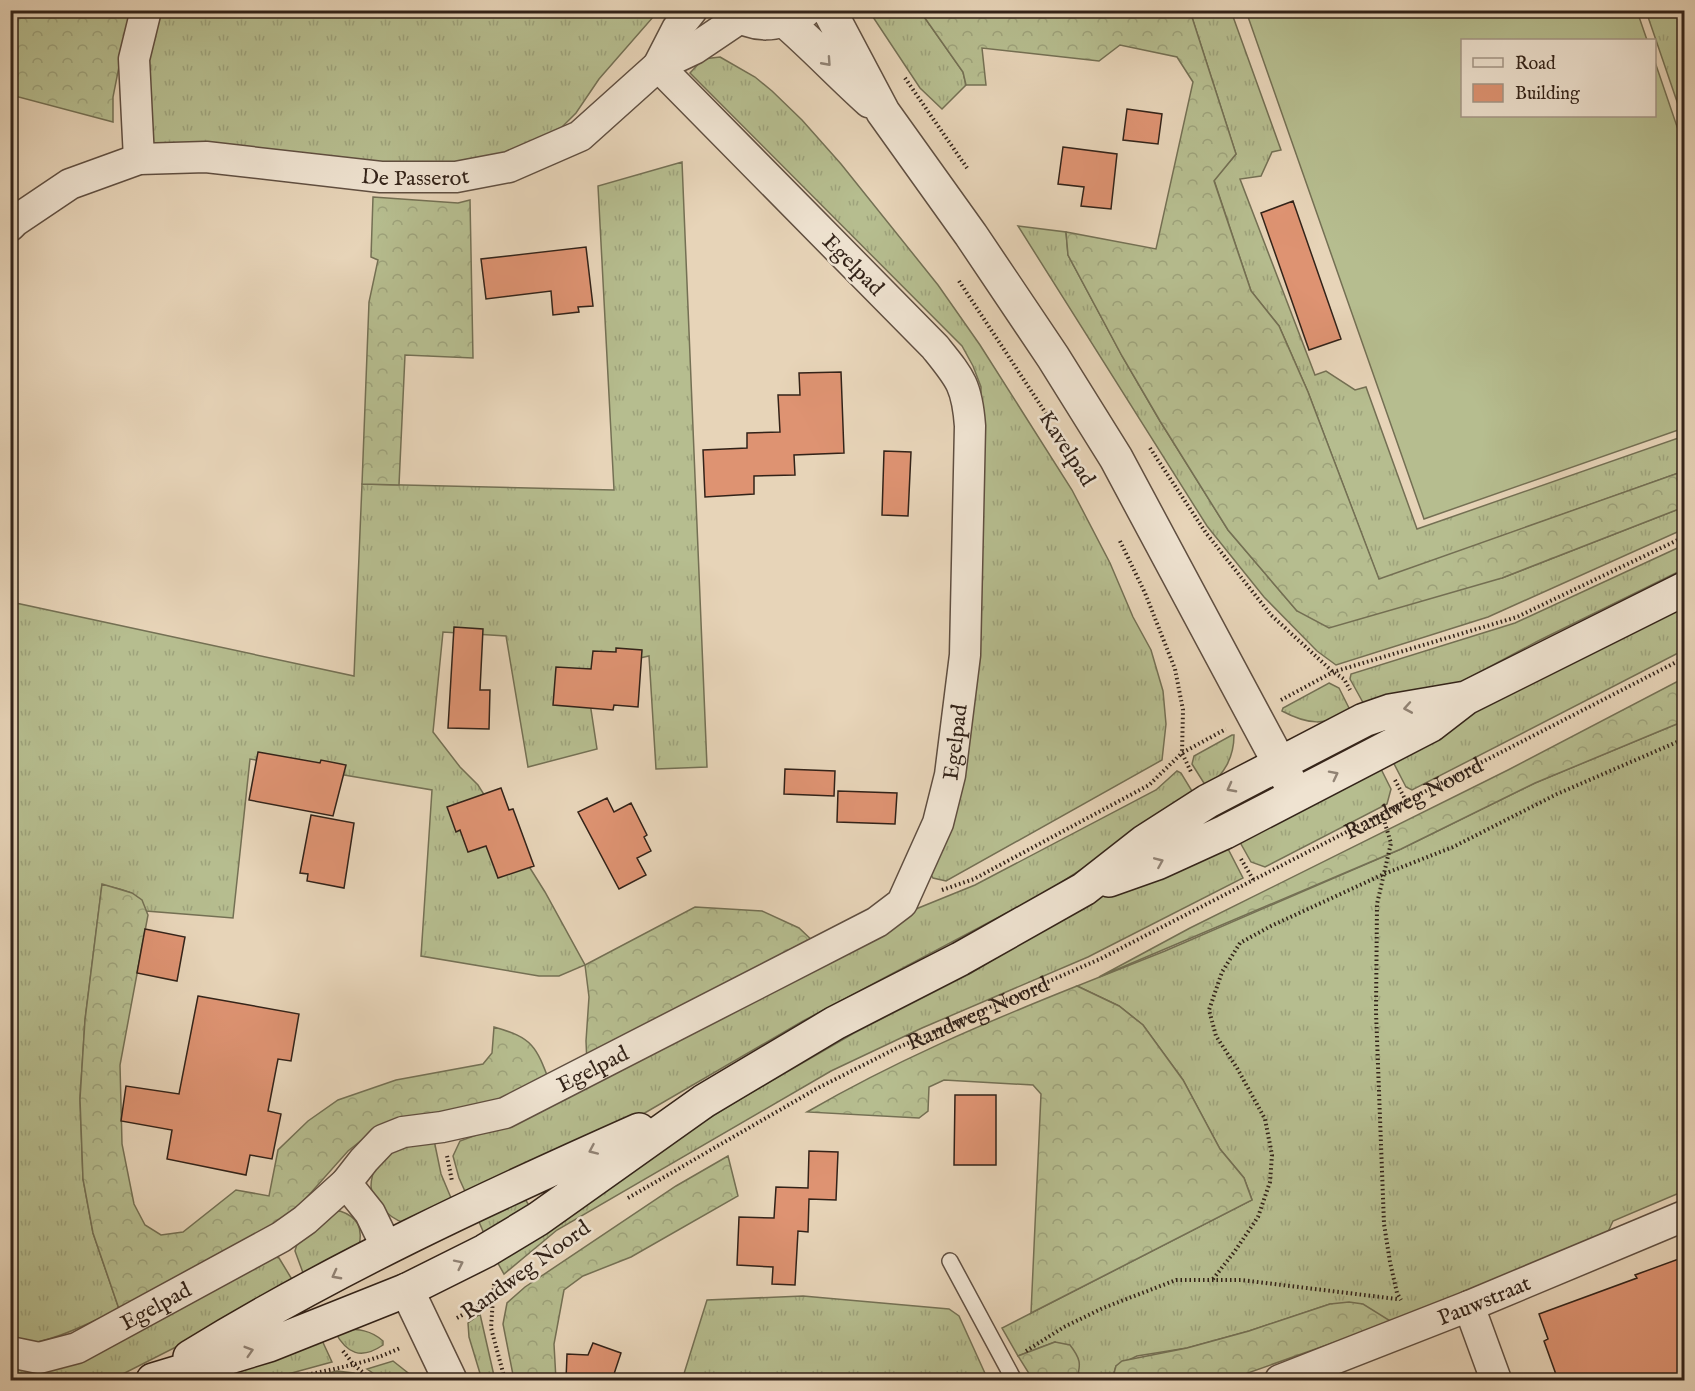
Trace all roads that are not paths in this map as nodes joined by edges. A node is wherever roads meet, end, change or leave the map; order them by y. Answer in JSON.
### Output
{"nodes":[{"id":1,"x":146,"y":10,"type":"edge"},
{"id":2,"x":692,"y":10,"type":"edge"},
{"id":3,"x":829,"y":10,"type":"edge"},
{"id":4,"x":735,"y":14,"type":"edge"},
{"id":5,"x":795,"y":16,"type":"edge"},
{"id":6,"x":658,"y":66,"type":"junction"},
{"id":7,"x":883,"y":112,"type":"junction"},
{"id":8,"x":139,"y":159,"type":"junction"},
{"id":9,"x":10,"y":226,"type":"edge"},
{"id":10,"x":1684,"y":589,"type":"edge"},
{"id":11,"x":1466,"y":698,"type":"junction"},
{"id":12,"x":1280,"y":762,"type":"junction"},
{"id":13,"x":1296,"y":795,"type":"junction"},
{"id":14,"x":1084,"y":889,"type":"junction"},
{"id":15,"x":704,"y":1101,"type":"junction"},
{"id":16,"x":346,"y":1183,"type":"junction"},
{"id":17,"x":1684,"y":1216,"type":"edge"},
{"id":18,"x":387,"y":1248,"type":"junction"},
{"id":19,"x":950,"y":1262,"type":"dead end"},
{"id":20,"x":407,"y":1290,"type":"junction"},
{"id":21,"x":1469,"y":1306,"type":"junction"},
{"id":22,"x":10,"y":1352,"type":"edge"},
{"id":23,"x":153,"y":1380,"type":"edge"},
{"id":24,"x":450,"y":1380,"type":"edge"},
{"id":25,"x":1014,"y":1380,"type":"edge"},
{"id":26,"x":1280,"y":1380,"type":"edge"},
{"id":27,"x":1496,"y":1380,"type":"edge"}],
"edges":[{"from":1,"to":8,"type":"street"},
{"from":2,"to":6,"type":"street","name":"De Passerot"},
{"from":3,"to":7,"type":"main road","name":"Kavelpad"},
{"from":4,"to":5,"type":"main road"},
{"from":4,"to":6,"type":"street","name":"De Passerot"},
{"from":5,"to":7,"type":"main road","name":"Kavelpad","one_way":true},
{"from":6,"to":8,"type":"street","name":"De Passerot"},
{"from":6,"to":16,"type":"street","name":"Egelpad"},
{"from":7,"to":12,"type":"main road","name":"Kavelpad"},
{"from":8,"to":9,"type":"street","name":"De Passerot"},
{"from":10,"to":11,"type":"main road","name":"Randweg Noord"},
{"from":11,"to":12,"type":"main road","name":"Randweg Noord","one_way":true},
{"from":13,"to":11,"type":"main road","name":"Randweg Noord","one_way":true},
{"from":12,"to":13,"type":"main road","name":"Kavelpad"},
{"from":12,"to":14,"type":"main road","name":"Randweg Noord","one_way":true},
{"from":14,"to":13,"type":"main road","name":"Randweg Noord","one_way":true},
{"from":14,"to":15,"type":"main road","name":"Randweg Noord"},
{"from":15,"to":18,"type":"main road","name":"Randweg Noord","one_way":true},
{"from":20,"to":15,"type":"main road","name":"Randweg Noord","one_way":true},
{"from":16,"to":18,"type":"street"},
{"from":16,"to":22,"type":"street","name":"Egelpad"},
{"from":17,"to":21,"type":"street","name":"Pauwstraat"},
{"from":18,"to":20,"type":"main road"},
{"from":18,"to":23,"type":"main road","name":"Randweg Noord","one_way":true},
{"from":19,"to":25,"type":"lane"},
{"from":23,"to":20,"type":"main road","name":"Randweg Noord","one_way":true},
{"from":20,"to":24,"type":"main road"},
{"from":21,"to":26,"type":"street","name":"Pauwstraat"},
{"from":21,"to":27,"type":"street"}]}
